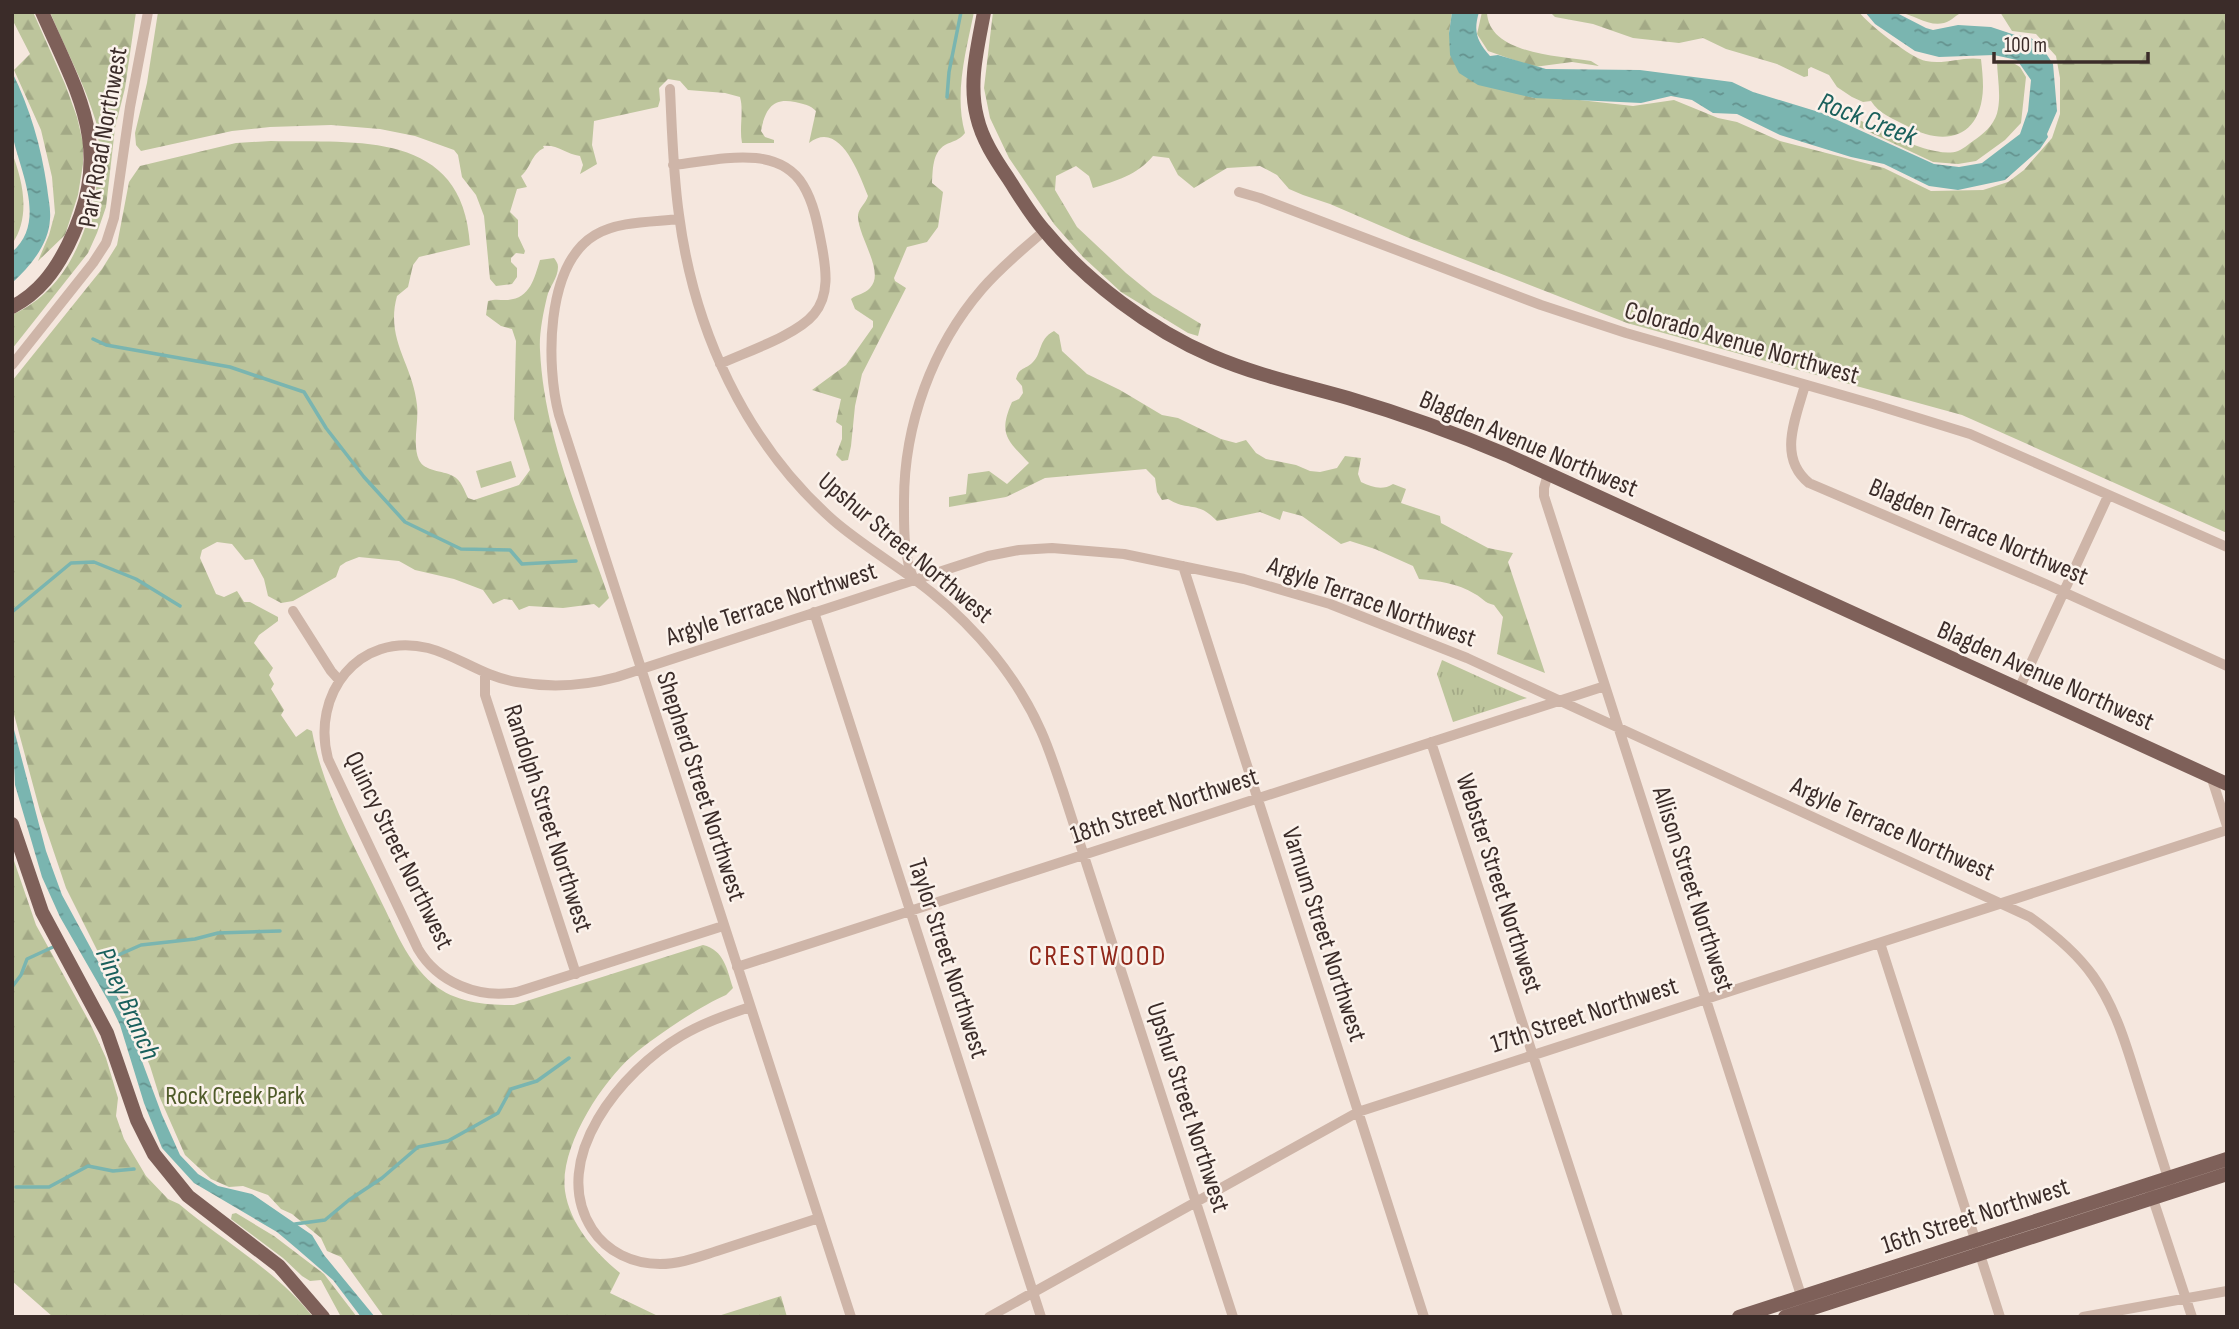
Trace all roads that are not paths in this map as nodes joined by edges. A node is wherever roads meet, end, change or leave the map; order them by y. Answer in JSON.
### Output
{"nodes":[{"id":1,"x":42,"y":12,"type":"edge"},
{"id":2,"x":148,"y":12,"type":"edge"},
{"id":3,"x":984,"y":12,"type":"edge"},
{"id":4,"x":670,"y":89,"type":"dead end"},
{"id":5,"x":673,"y":165,"type":"junction"},
{"id":6,"x":1239,"y":192,"type":"dead end"},
{"id":7,"x":679,"y":219,"type":"junction"},
{"id":8,"x":1044,"y":231,"type":"junction"},
{"id":9,"x":12,"y":307,"type":"edge"},
{"id":10,"x":720,"y":364,"type":"junction"},
{"id":11,"x":12,"y":365,"type":"edge"},
{"id":12,"x":1805,"y":386,"type":"junction"},
{"id":13,"x":1548,"y":474,"type":"junction"},
{"id":14,"x":2108,"y":496,"type":"junction"},
{"id":15,"x":2227,"y":547,"type":"edge"},
{"id":16,"x":1183,"y":566,"type":"junction"},
{"id":17,"x":915,"y":580,"type":"junction"},
{"id":18,"x":2064,"y":592,"type":"junction"},
{"id":19,"x":293,"y":611,"type":"dead end"},
{"id":20,"x":814,"y":612,"type":"junction"},
{"id":21,"x":2227,"y":666,"type":"edge"},
{"id":22,"x":641,"y":669,"type":"junction"},
{"id":23,"x":485,"y":674,"type":"junction"},
{"id":24,"x":339,"y":680,"type":"junction"},
{"id":25,"x":1605,"y":686,"type":"junction"},
{"id":26,"x":2019,"y":689,"type":"junction"},
{"id":27,"x":1561,"y":700,"type":"junction"},
{"id":28,"x":1619,"y":727,"type":"junction"},
{"id":29,"x":1431,"y":742,"type":"junction"},
{"id":30,"x":2211,"y":776,"type":"junction"},
{"id":31,"x":2227,"y":784,"type":"edge"},
{"id":32,"x":1257,"y":799,"type":"junction"},
{"id":33,"x":12,"y":824,"type":"edge"},
{"id":34,"x":2227,"y":828,"type":"edge"},
{"id":35,"x":1084,"y":855,"type":"junction"},
{"id":36,"x":2002,"y":903,"type":"junction"},
{"id":37,"x":910,"y":910,"type":"junction"},
{"id":38,"x":723,"y":926,"type":"junction"},
{"id":39,"x":1880,"y":943,"type":"junction"},
{"id":40,"x":737,"y":967,"type":"junction"},
{"id":41,"x":576,"y":975,"type":"junction"},
{"id":42,"x":1706,"y":999,"type":"junction"},
{"id":43,"x":750,"y":1007,"type":"junction"},
{"id":44,"x":1532,"y":1055,"type":"junction"},
{"id":45,"x":1359,"y":1112,"type":"junction"},
{"id":46,"x":2227,"y":1159,"type":"edge"},
{"id":47,"x":2227,"y":1174,"type":"edge"},
{"id":48,"x":2170,"y":1185,"type":"junction"},
{"id":49,"x":2150,"y":1191,"type":"junction"},
{"id":50,"x":1195,"y":1201,"type":"junction"},
{"id":51,"x":818,"y":1218,"type":"junction"},
{"id":52,"x":1978,"y":1248,"type":"junction"},
{"id":53,"x":2227,"y":1291,"type":"edge"},
{"id":54,"x":1033,"y":1292,"type":"junction"},
{"id":55,"x":2186,"y":1298,"type":"junction"},
{"id":56,"x":1805,"y":1308,"type":"edge"},
{"id":57,"x":323,"y":1317,"type":"edge"},
{"id":58,"x":850,"y":1317,"type":"edge"},
{"id":59,"x":989,"y":1317,"type":"edge"},
{"id":60,"x":1041,"y":1317,"type":"edge"},
{"id":61,"x":1233,"y":1317,"type":"edge"},
{"id":62,"x":1424,"y":1317,"type":"edge"},
{"id":63,"x":1618,"y":1317,"type":"edge"},
{"id":64,"x":1739,"y":1317,"type":"edge"},
{"id":65,"x":1786,"y":1317,"type":"edge"},
{"id":66,"x":2000,"y":1317,"type":"edge"},
{"id":67,"x":2083,"y":1317,"type":"edge"},
{"id":68,"x":2192,"y":1317,"type":"edge"}],
"edges":[{"from":1,"to":9,"type":"main road"},
{"from":2,"to":11,"type":"street","name":"Park Road Northwest"},
{"from":3,"to":8,"type":"main road","name":"Blagden Avenue Northwest"},
{"from":4,"to":5,"type":"street","name":"Upshur Street Northwest"},
{"from":5,"to":7,"type":"street","name":"Upshur Street Northwest"},
{"from":5,"to":10,"type":"street"},
{"from":6,"to":12,"type":"street","name":"Colorado Avenue Northwest"},
{"from":7,"to":10,"type":"street","name":"Upshur Street Northwest"},
{"from":7,"to":22,"type":"street","name":"Shepherd Street Northwest"},
{"from":8,"to":13,"type":"main road","name":"Blagden Avenue Northwest"},
{"from":8,"to":17,"type":"street"},
{"from":10,"to":17,"type":"street","name":"Upshur Street Northwest"},
{"from":12,"to":14,"type":"street","name":"Colorado Avenue Northwest"},
{"from":12,"to":18,"type":"street","name":"Blagden Terrace Northwest"},
{"from":13,"to":25,"type":"street","name":"Allison Street Northwest"},
{"from":13,"to":26,"type":"main road","name":"Blagden Avenue Northwest"},
{"from":14,"to":15,"type":"street","name":"Colorado Avenue Northwest"},
{"from":14,"to":18,"type":"street"},
{"from":16,"to":17,"type":"street","name":"Argyle Terrace Northwest"},
{"from":16,"to":27,"type":"street","name":"Argyle Terrace Northwest"},
{"from":16,"to":32,"type":"street","name":"Varnum Street Northwest"},
{"from":17,"to":20,"type":"street","name":"Argyle Terrace Northwest"},
{"from":17,"to":35,"type":"street","name":"Upshur Street Northwest"},
{"from":18,"to":21,"type":"street","name":"Blagden Terrace Northwest"},
{"from":18,"to":26,"type":"street"},
{"from":19,"to":24,"type":"street"},
{"from":20,"to":22,"type":"street","name":"Argyle Terrace Northwest"},
{"from":20,"to":37,"type":"street","name":"Taylor Street Northwest"},
{"from":22,"to":23,"type":"street","name":"Argyle Terrace Northwest"},
{"from":22,"to":38,"type":"street","name":"Shepherd Street Northwest"},
{"from":23,"to":24,"type":"street","name":"Argyle Terrace Northwest"},
{"from":23,"to":41,"type":"street","name":"Randolph Street Northwest"},
{"from":24,"to":41,"type":"street","name":"Quincy Street Northwest"},
{"from":25,"to":27,"type":"street","name":"18th Street Northwest"},
{"from":25,"to":28,"type":"street","name":"Allison Street Northwest"},
{"from":26,"to":30,"type":"main road","name":"Blagden Avenue Northwest"},
{"from":27,"to":28,"type":"street","name":"Argyle Terrace Northwest"},
{"from":27,"to":29,"type":"street","name":"18th Street Northwest"},
{"from":28,"to":36,"type":"street","name":"Argyle Terrace Northwest"},
{"from":28,"to":42,"type":"street","name":"Allison Street Northwest"},
{"from":29,"to":32,"type":"street","name":"18th Street Northwest"},
{"from":29,"to":44,"type":"street","name":"Webster Street Northwest"},
{"from":30,"to":31,"type":"main road","name":"Blagden Avenue Northwest"},
{"from":30,"to":34,"type":"street"},
{"from":32,"to":35,"type":"street","name":"18th Street Northwest"},
{"from":32,"to":45,"type":"street","name":"Varnum Street Northwest"},
{"from":33,"to":57,"type":"main road"},
{"from":34,"to":36,"type":"street","name":"17th Street Northwest"},
{"from":35,"to":37,"type":"street","name":"18th Street Northwest"},
{"from":35,"to":50,"type":"street","name":"Upshur Street Northwest"},
{"from":36,"to":39,"type":"street","name":"17th Street Northwest"},
{"from":36,"to":48,"type":"street","name":"Argyle Terrace Northwest"},
{"from":37,"to":40,"type":"street","name":"18th Street Northwest"},
{"from":37,"to":54,"type":"street","name":"Taylor Street Northwest"},
{"from":38,"to":40,"type":"street","name":"Shepherd Street Northwest"},
{"from":38,"to":41,"type":"street"},
{"from":39,"to":42,"type":"street","name":"17th Street Northwest"},
{"from":39,"to":52,"type":"street"},
{"from":40,"to":43,"type":"street","name":"Shepherd Street Northwest"},
{"from":42,"to":44,"type":"street","name":"17th Street Northwest"},
{"from":42,"to":56,"type":"street","name":"Allison Street Northwest"},
{"from":43,"to":51,"type":"street","name":"Shepherd Street Northwest"},
{"from":43,"to":51,"type":"street"},
{"from":44,"to":45,"type":"street","name":"17th Street Northwest"},
{"from":44,"to":63,"type":"street","name":"Webster Street Northwest"},
{"from":45,"to":50,"type":"street","name":"17th Street Northwest"},
{"from":45,"to":62,"type":"street","name":"Varnum Street Northwest"},
{"from":46,"to":48,"type":"main road","name":"16th Street Northwest"},
{"from":47,"to":48,"type":"main road","name":"16th Street Northwest"},
{"from":48,"to":49,"type":"main road","name":"16th Street Northwest"},
{"from":49,"to":52,"type":"main road","name":"16th Street Northwest"},
{"from":49,"to":55,"type":"street"},
{"from":50,"to":54,"type":"street","name":"17th Street Northwest"},
{"from":50,"to":61,"type":"street","name":"Upshur Street Northwest"},
{"from":51,"to":58,"type":"street","name":"Shepherd Street Northwest"},
{"from":52,"to":56,"type":"main road","name":"16th Street Northwest"},
{"from":52,"to":66,"type":"street"},
{"from":53,"to":55,"type":"street"},
{"from":54,"to":59,"type":"street","name":"17th Street Northwest"},
{"from":54,"to":60,"type":"street","name":"Taylor Street Northwest"},
{"from":55,"to":67,"type":"street"},
{"from":55,"to":68,"type":"street"},
{"from":56,"to":64,"type":"main road","name":"16th Street Northwest"},
{"from":56,"to":65,"type":"main road","name":"16th Street Northwest"}]}
